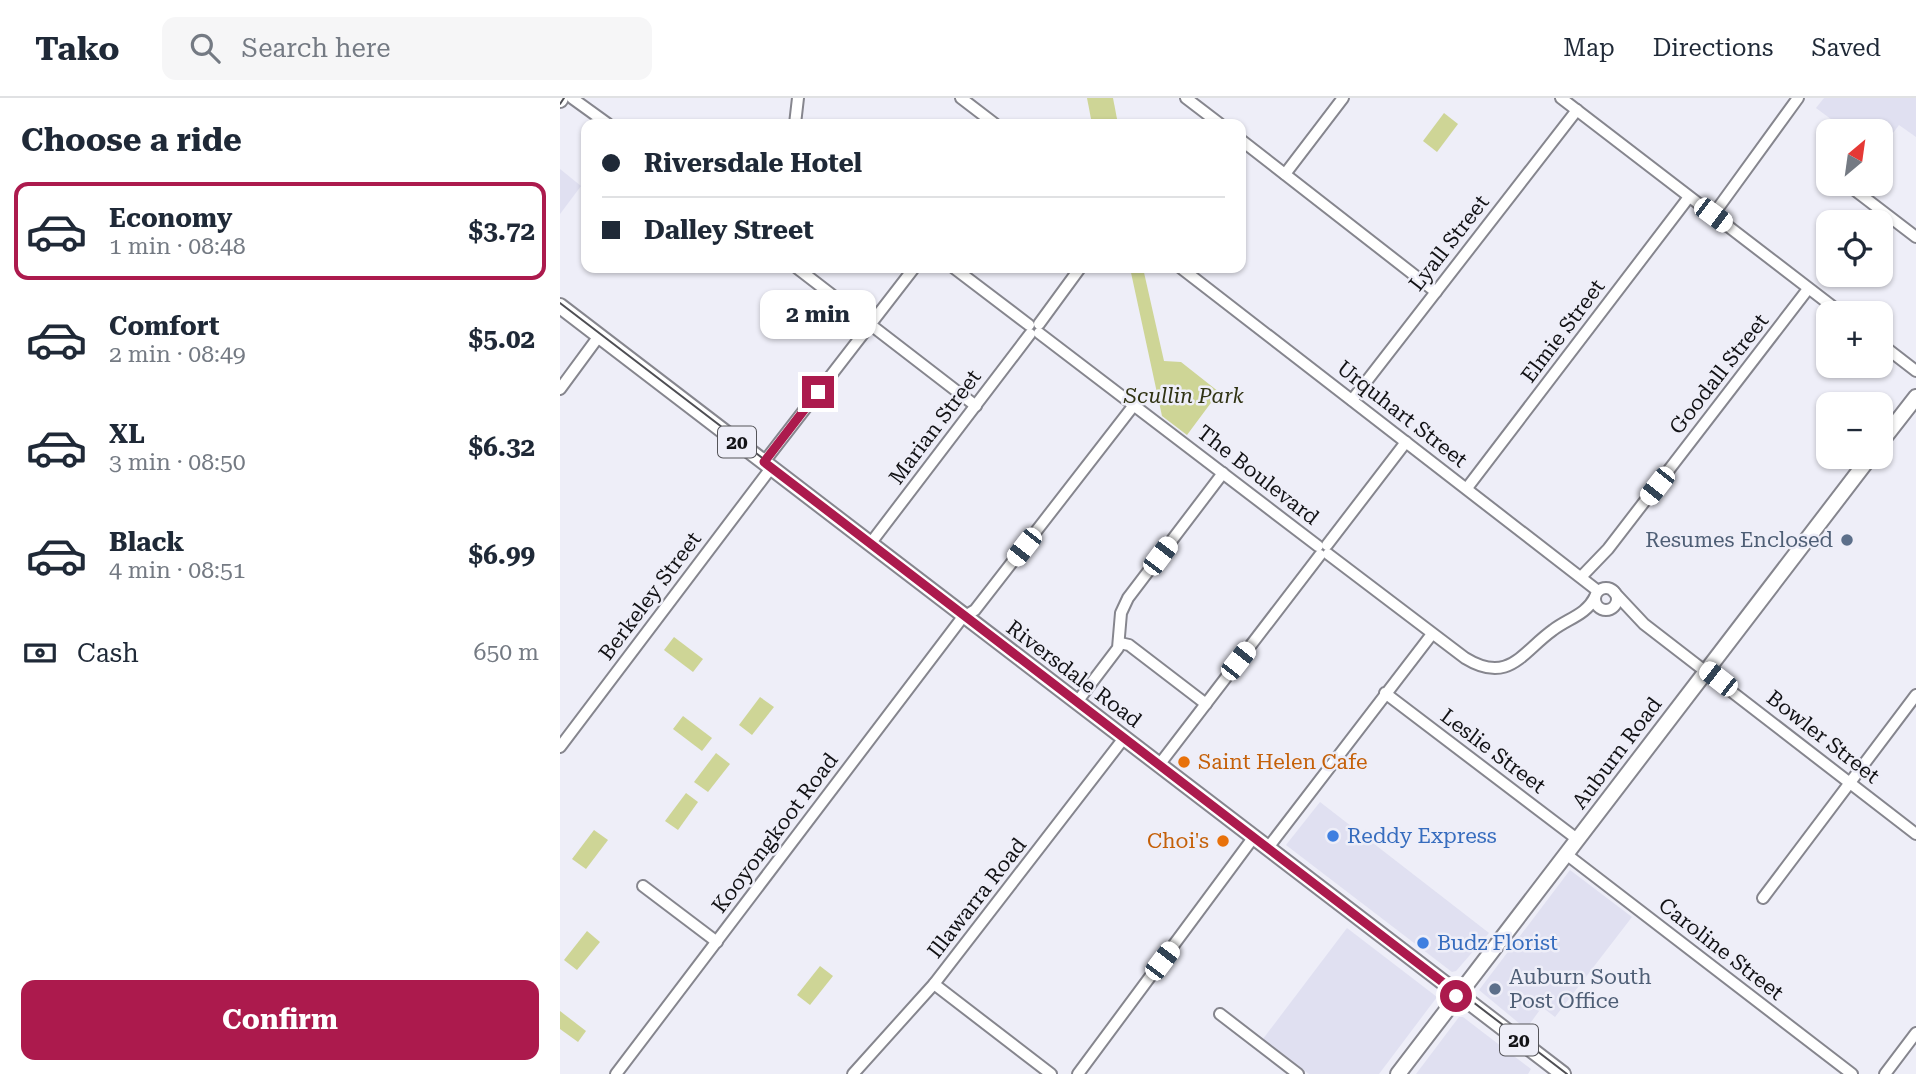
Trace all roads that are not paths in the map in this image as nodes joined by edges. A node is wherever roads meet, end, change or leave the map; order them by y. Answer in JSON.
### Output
{"nodes":[{"id":1,"x":572,"y":98,"type":"edge"},
{"id":2,"x":798,"y":98,"type":"edge"},
{"id":3,"x":961,"y":98,"type":"edge"},
{"id":4,"x":1186,"y":98,"type":"edge"},
{"id":5,"x":1343,"y":98,"type":"edge"},
{"id":6,"x":1561,"y":98,"type":"edge"},
{"id":7,"x":1794,"y":100,"type":"edge"},
{"id":8,"x":1577,"y":110,"type":"junction"},
{"id":9,"x":601,"y":119,"type":"edge"},
{"id":10,"x":796,"y":119,"type":"edge"},
{"id":11,"x":988,"y":119,"type":"edge"},
{"id":12,"x":1213,"y":119,"type":"edge"},
{"id":13,"x":1246,"y":144,"type":"edge"},
{"id":14,"x":1285,"y":174,"type":"junction"},
{"id":15,"x":1862,"y":196,"type":"edge"},
{"id":16,"x":1689,"y":197,"type":"junction"},
{"id":17,"x":1713,"y":215,"type":"junction"},
{"id":18,"x":1916,"y":237,"type":"edge"},
{"id":19,"x":804,"y":273,"type":"edge"},
{"id":20,"x":910,"y":273,"type":"edge"},
{"id":21,"x":961,"y":273,"type":"edge"},
{"id":22,"x":1076,"y":273,"type":"edge"},
{"id":23,"x":1187,"y":273,"type":"edge"},
{"id":24,"x":1808,"y":289,"type":"junction"},
{"id":25,"x":1436,"y":292,"type":"junction"},
{"id":26,"x":1824,"y":301,"type":"edge"},
{"id":27,"x":560,"y":306,"type":"edge"},
{"id":28,"x":870,"y":324,"type":"junction"},
{"id":29,"x":1034,"y":329,"type":"junction"},
{"id":30,"x":599,"y":336,"type":"junction"},
{"id":31,"x":1893,"y":353,"type":"edge"},
{"id":32,"x":1916,"y":370,"type":"edge"},
{"id":33,"x":560,"y":389,"type":"edge"},
{"id":34,"x":1916,"y":397,"type":"edge"},
{"id":35,"x":1352,"y":400,"type":"junction"},
{"id":36,"x":1134,"y":405,"type":"junction"},
{"id":37,"x":976,"y":406,"type":"junction"},
{"id":38,"x":1893,"y":427,"type":"edge"},
{"id":39,"x":1406,"y":442,"type":"junction"},
{"id":40,"x":767,"y":465,"type":"junction"},
{"id":41,"x":1861,"y":469,"type":"edge"},
{"id":42,"x":1223,"y":473,"type":"junction"},
{"id":43,"x":1467,"y":488,"type":"junction"},
{"id":44,"x":870,"y":544,"type":"junction"},
{"id":45,"x":1608,"y":549,"type":"junction"},
{"id":46,"x":1323,"y":550,"type":"junction"},
{"id":47,"x":1582,"y":576,"type":"junction"},
{"id":48,"x":1595,"y":591,"type":"junction"},
{"id":49,"x":1613,"y":591,"type":"junction"},
{"id":50,"x":1611,"y":609,"type":"junction"},
{"id":51,"x":965,"y":617,"type":"junction"},
{"id":52,"x":1565,"y":622,"type":"junction"},
{"id":53,"x":1644,"y":624,"type":"junction"},
{"id":54,"x":1432,"y":634,"type":"junction"},
{"id":55,"x":1120,"y":643,"type":"junction"},
{"id":56,"x":1706,"y":670,"type":"junction"},
{"id":57,"x":1385,"y":693,"type":"junction"},
{"id":58,"x":1916,"y":695,"type":"edge"},
{"id":59,"x":1077,"y":702,"type":"junction"},
{"id":60,"x":1206,"y":704,"type":"junction"},
{"id":61,"x":1124,"y":738,"type":"junction"},
{"id":62,"x":560,"y":747,"type":"edge"},
{"id":63,"x":1159,"y":765,"type":"junction"},
{"id":64,"x":1849,"y":781,"type":"junction"},
{"id":65,"x":1916,"y":834,"type":"edge"},
{"id":66,"x":1253,"y":838,"type":"junction"},
{"id":67,"x":1577,"y":839,"type":"junction"},
{"id":68,"x":1267,"y":849,"type":"junction"},
{"id":69,"x":1566,"y":854,"type":"junction"},
{"id":70,"x":643,"y":886,"type":"dead end"},
{"id":71,"x":1762,"y":898,"type":"dead end"},
{"id":72,"x":717,"y":942,"type":"junction"},
{"id":73,"x":934,"y":985,"type":"junction"},
{"id":74,"x":1458,"y":994,"type":"junction"},
{"id":75,"x":1220,"y":1014,"type":"dead end"},
{"id":76,"x":1916,"y":1033,"type":"edge"},
{"id":77,"x":616,"y":1074,"type":"edge"},
{"id":78,"x":853,"y":1074,"type":"edge"},
{"id":79,"x":1051,"y":1074,"type":"edge"},
{"id":80,"x":1078,"y":1074,"type":"edge"},
{"id":81,"x":1298,"y":1074,"type":"edge"},
{"id":82,"x":1398,"y":1074,"type":"edge"},
{"id":83,"x":1563,"y":1074,"type":"edge"},
{"id":84,"x":1852,"y":1074,"type":"edge"},
{"id":85,"x":1885,"y":1074,"type":"edge"}],
"edges":[{"from":1,"to":9,"type":"street"},
{"from":2,"to":10,"type":"street"},
{"from":3,"to":11,"type":"street"},
{"from":4,"to":12,"type":"street"},
{"from":5,"to":14,"type":"street"},
{"from":6,"to":8,"type":"street"},
{"from":7,"to":17,"type":"street"},
{"from":8,"to":16,"type":"street"},
{"from":8,"to":25,"type":"street","name":"Lyall Street"},
{"from":13,"to":14,"type":"street"},
{"from":14,"to":25,"type":"street"},
{"from":15,"to":18,"type":"street"},
{"from":16,"to":17,"type":"street"},
{"from":16,"to":43,"type":"street","name":"Elmie Street"},
{"from":17,"to":24,"type":"street"},
{"from":19,"to":28,"type":"street"},
{"from":20,"to":28,"type":"street","name":"Berkeley Street"},
{"from":21,"to":29,"type":"street","name":"The Boulevard"},
{"from":22,"to":29,"type":"street","name":"Marian Street"},
{"from":23,"to":35,"type":"street","name":"Urquhart Street"},
{"from":24,"to":26,"type":"street"},
{"from":24,"to":45,"type":"street","name":"Goodall Street"},
{"from":25,"to":35,"type":"street","name":"Lyall Street"},
{"from":27,"to":30,"type":"main road","name":"Riversdale Road","number":"20"},
{"from":28,"to":37,"type":"street"},
{"from":28,"to":40,"type":"street","name":"Berkeley Street"},
{"from":29,"to":36,"type":"street","name":"The Boulevard"},
{"from":29,"to":37,"type":"street","name":"Marian Street"},
{"from":30,"to":33,"type":"street"},
{"from":30,"to":40,"type":"main road","name":"Riversdale Road","number":"20"},
{"from":31,"to":32,"type":"street"},
{"from":34,"to":38,"type":"main road"},
{"from":35,"to":39,"type":"street","name":"Urquhart Street"},
{"from":36,"to":42,"type":"street","name":"The Boulevard"},
{"from":36,"to":51,"type":"street","name":"Kooyongkoot Road"},
{"from":37,"to":44,"type":"street","name":"Marian Street"},
{"from":39,"to":43,"type":"street","name":"Urquhart Street"},
{"from":39,"to":46,"type":"street"},
{"from":40,"to":44,"type":"main road","name":"Riversdale Road","number":"20"},
{"from":40,"to":62,"type":"street","name":"Berkeley Street"},
{"from":41,"to":56,"type":"main road","name":"Auburn Road"},
{"from":42,"to":46,"type":"street","name":"The Boulevard"},
{"from":42,"to":55,"type":"street"},
{"from":43,"to":47,"type":"street","name":"Urquhart Street"},
{"from":44,"to":51,"type":"main road","name":"Riversdale Road","number":"20"},
{"from":45,"to":47,"type":"street","name":"Goodall Street"},
{"from":45,"to":48,"type":"street","name":"Goodall Street"},
{"from":46,"to":54,"type":"street","name":"The Boulevard"},
{"from":46,"to":60,"type":"street"},
{"from":47,"to":48,"type":"street","name":"Urquhart Street"},
{"from":48,"to":49,"type":"street"},
{"from":48,"to":50,"type":"street"},
{"from":48,"to":52,"type":"street","name":"The Boulevard"},
{"from":49,"to":50,"type":"street"},
{"from":49,"to":53,"type":"street"},
{"from":50,"to":52,"type":"street","name":"The Boulevard"},
{"from":50,"to":53,"type":"street"},
{"from":51,"to":59,"type":"main road","name":"Riversdale Road","number":"20"},
{"from":51,"to":72,"type":"street","name":"Kooyongkoot Road"},
{"from":52,"to":54,"type":"street","name":"The Boulevard"},
{"from":53,"to":56,"type":"street"},
{"from":54,"to":57,"type":"street"},
{"from":55,"to":59,"type":"street"},
{"from":55,"to":60,"type":"street"},
{"from":56,"to":64,"type":"street","name":"Bowler Street"},
{"from":56,"to":67,"type":"main road","name":"Auburn Road"},
{"from":57,"to":67,"type":"street","name":"Leslie Street"},
{"from":57,"to":68,"type":"street"},
{"from":58,"to":64,"type":"street"},
{"from":59,"to":61,"type":"main road","name":"Riversdale Road","number":"20"},
{"from":60,"to":63,"type":"street"},
{"from":61,"to":63,"type":"main road","name":"Riversdale Road","number":"20"},
{"from":61,"to":73,"type":"street","name":"Illawarra Road"},
{"from":63,"to":66,"type":"main road","name":"Riversdale Road","number":"20"},
{"from":64,"to":65,"type":"street","name":"Bowler Street"},
{"from":64,"to":71,"type":"street"},
{"from":66,"to":68,"type":"main road","name":"Riversdale Road","number":"20"},
{"from":66,"to":80,"type":"street"},
{"from":67,"to":69,"type":"main road","name":"Auburn Road"},
{"from":68,"to":74,"type":"main road","name":"Riversdale Road","number":"20"},
{"from":69,"to":74,"type":"main road","name":"Auburn Road"},
{"from":69,"to":84,"type":"street","name":"Caroline Street"},
{"from":70,"to":72,"type":"street"},
{"from":72,"to":77,"type":"street","name":"Kooyongkoot Road"},
{"from":73,"to":78,"type":"street","name":"Illawarra Road"},
{"from":73,"to":79,"type":"street"},
{"from":74,"to":82,"type":"main road","name":"Auburn Road"},
{"from":74,"to":83,"type":"main road","name":"Riversdale Road","number":"20"},
{"from":75,"to":81,"type":"street"},
{"from":76,"to":85,"type":"street"}]}
